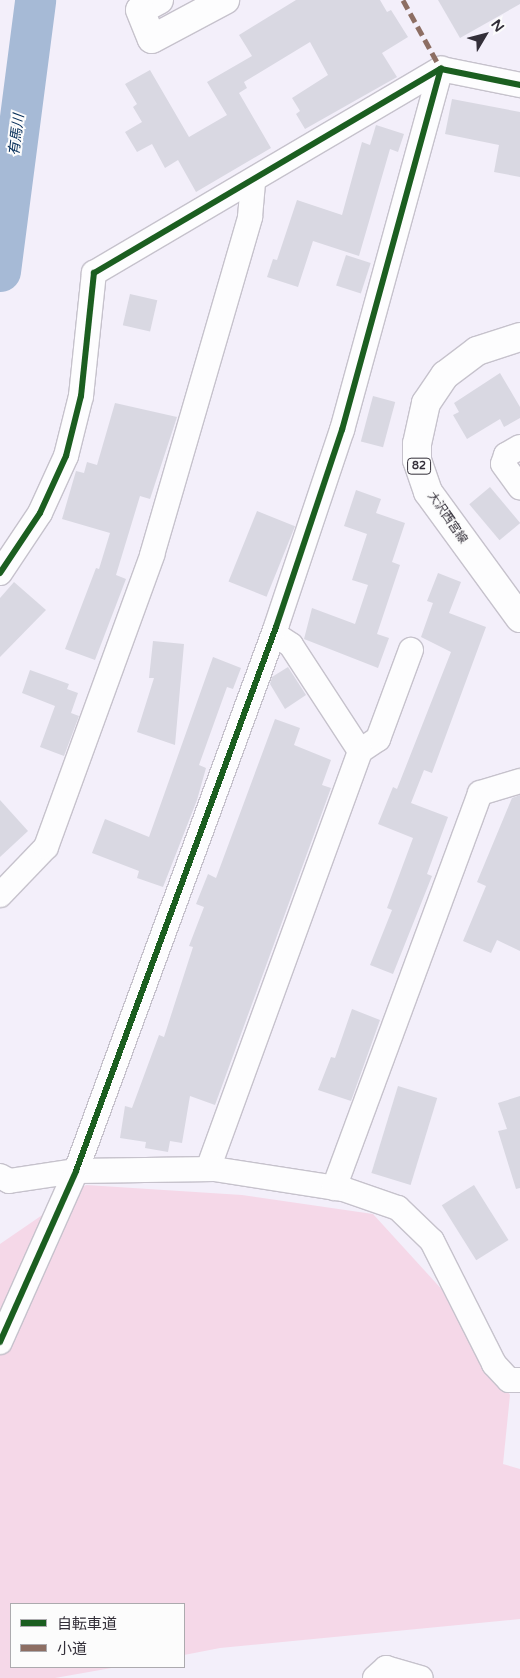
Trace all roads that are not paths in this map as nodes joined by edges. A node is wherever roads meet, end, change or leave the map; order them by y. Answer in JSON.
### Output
{"nodes":[{"id":1,"x":225,"y":0,"type":"edge"},
{"id":2,"x":146,"y":3,"type":"edge"},
{"id":3,"x":442,"y":70,"type":"junction"},
{"id":4,"x":520,"y":85,"type":"edge"},
{"id":5,"x":253,"y":181,"type":"junction"},
{"id":6,"x":520,"y":337,"type":"edge"},
{"id":7,"x":520,"y":446,"type":"edge"},
{"id":8,"x":520,"y":487,"type":"edge"},
{"id":9,"x":0,"y":573,"type":"edge"},
{"id":10,"x":520,"y":618,"type":"edge"},
{"id":11,"x":274,"y":634,"type":"junction"},
{"id":12,"x":411,"y":650,"type":"dead end"},
{"id":13,"x":360,"y":752,"type":"junction"},
{"id":14,"x":520,"y":781,"type":"edge"},
{"id":15,"x":0,"y":895,"type":"edge"},
{"id":16,"x":208,"y":1169,"type":"junction"},
{"id":17,"x":76,"y":1171,"type":"junction"},
{"id":18,"x":0,"y":1176,"type":"edge"},
{"id":19,"x":334,"y":1188,"type":"junction"},
{"id":20,"x":0,"y":1342,"type":"edge"},
{"id":21,"x":520,"y":1380,"type":"edge"},
{"id":22,"x":375,"y":1678,"type":"edge"},
{"id":23,"x":421,"y":1678,"type":"edge"}],
"edges":[{"from":1,"to":2,"type":"main road"},
{"from":3,"to":4,"type":"street"},
{"from":3,"to":5,"type":"street"},
{"from":3,"to":11,"type":"street"},
{"from":5,"to":9,"type":"street"},
{"from":5,"to":15,"type":"street"},
{"from":6,"to":10,"type":"main road","name":"大沢西宮線","number":"82"},
{"from":7,"to":8,"type":"street"},
{"from":11,"to":13,"type":"street"},
{"from":11,"to":17,"type":"street"},
{"from":12,"to":13,"type":"street"},
{"from":13,"to":16,"type":"street"},
{"from":14,"to":19,"type":"street"},
{"from":16,"to":17,"type":"street"},
{"from":16,"to":19,"type":"street"},
{"from":17,"to":18,"type":"street"},
{"from":17,"to":20,"type":"street"},
{"from":19,"to":21,"type":"street"},
{"from":22,"to":23,"type":"street"}]}
